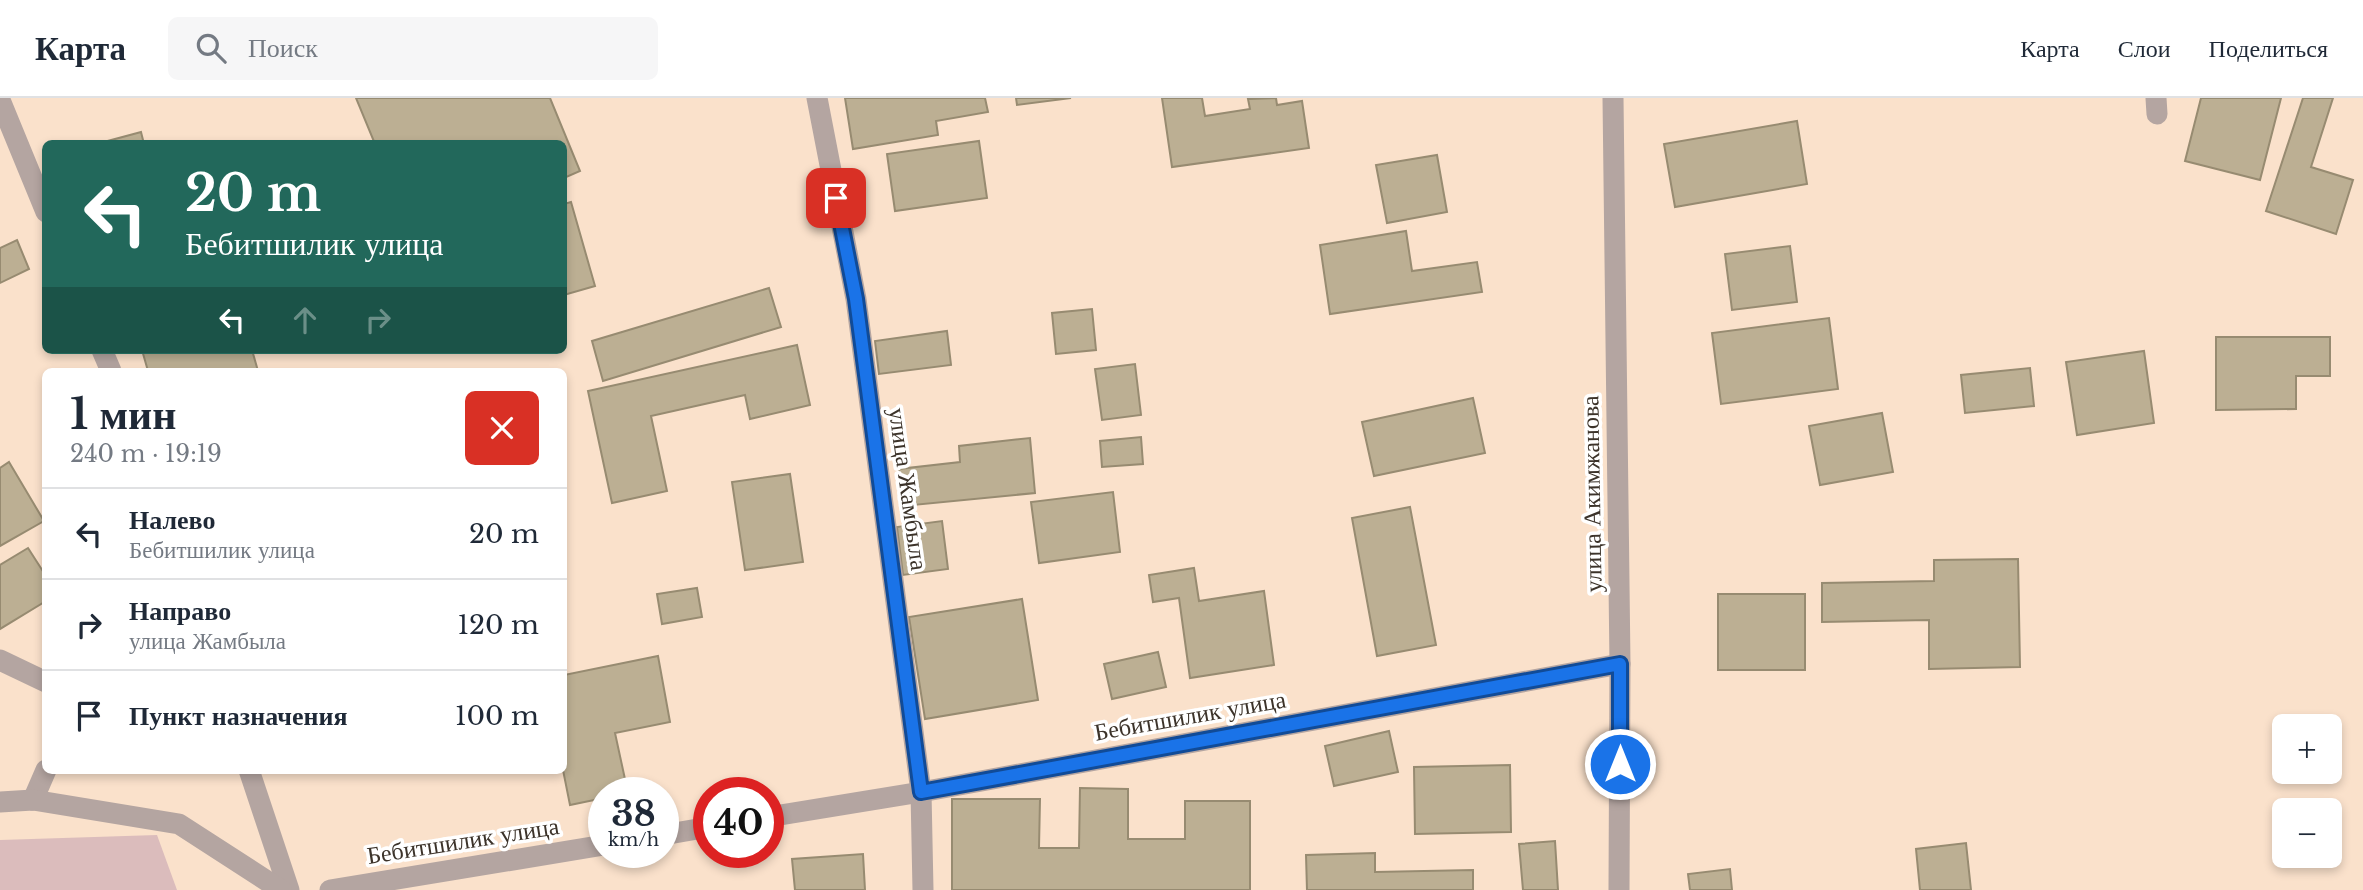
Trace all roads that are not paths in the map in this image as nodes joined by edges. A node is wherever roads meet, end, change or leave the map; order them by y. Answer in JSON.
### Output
{"nodes":[{"id":1,"x":817,"y":98,"type":"edge"},
{"id":2,"x":1613,"y":98,"type":"edge"},
{"id":3,"x":0,"y":100,"type":"edge"},
{"id":4,"x":42,"y":202,"type":"edge"},
{"id":5,"x":0,"y":660,"type":"edge"},
{"id":6,"x":1620,"y":664,"type":"junction"},
{"id":7,"x":42,"y":680,"type":"edge"},
{"id":8,"x":44,"y":774,"type":"edge"},
{"id":9,"x":249,"y":774,"type":"edge"},
{"id":10,"x":921,"y":792,"type":"junction"},
{"id":11,"x":33,"y":800,"type":"junction"},
{"id":12,"x":0,"y":802,"type":"edge"},
{"id":13,"x":784,"y":814,"type":"edge"},
{"id":14,"x":588,"y":848,"type":"edge"},
{"id":15,"x":281,"y":890,"type":"edge"},
{"id":16,"x":289,"y":890,"type":"edge"},
{"id":17,"x":330,"y":890,"type":"edge"},
{"id":18,"x":923,"y":890,"type":"edge"},
{"id":19,"x":1619,"y":890,"type":"edge"}],
"edges":[{"from":1,"to":10,"type":"street","name":"улица Жамбыла"},
{"from":2,"to":6,"type":"street","name":"улица Акимжанова"},
{"from":3,"to":4,"type":"street"},
{"from":5,"to":7,"type":"street"},
{"from":6,"to":10,"type":"street","name":"Бебитшилик улица"},
{"from":6,"to":19,"type":"street","name":"улица Акимжанова"},
{"from":8,"to":11,"type":"street"},
{"from":9,"to":16,"type":"street"},
{"from":10,"to":13,"type":"street","name":"Бебитшилик улица"},
{"from":10,"to":18,"type":"street","name":"улица Жамбыла"},
{"from":11,"to":12,"type":"street"},
{"from":11,"to":15,"type":"street"},
{"from":14,"to":17,"type":"street","name":"Бебитшилик улица"}]}
